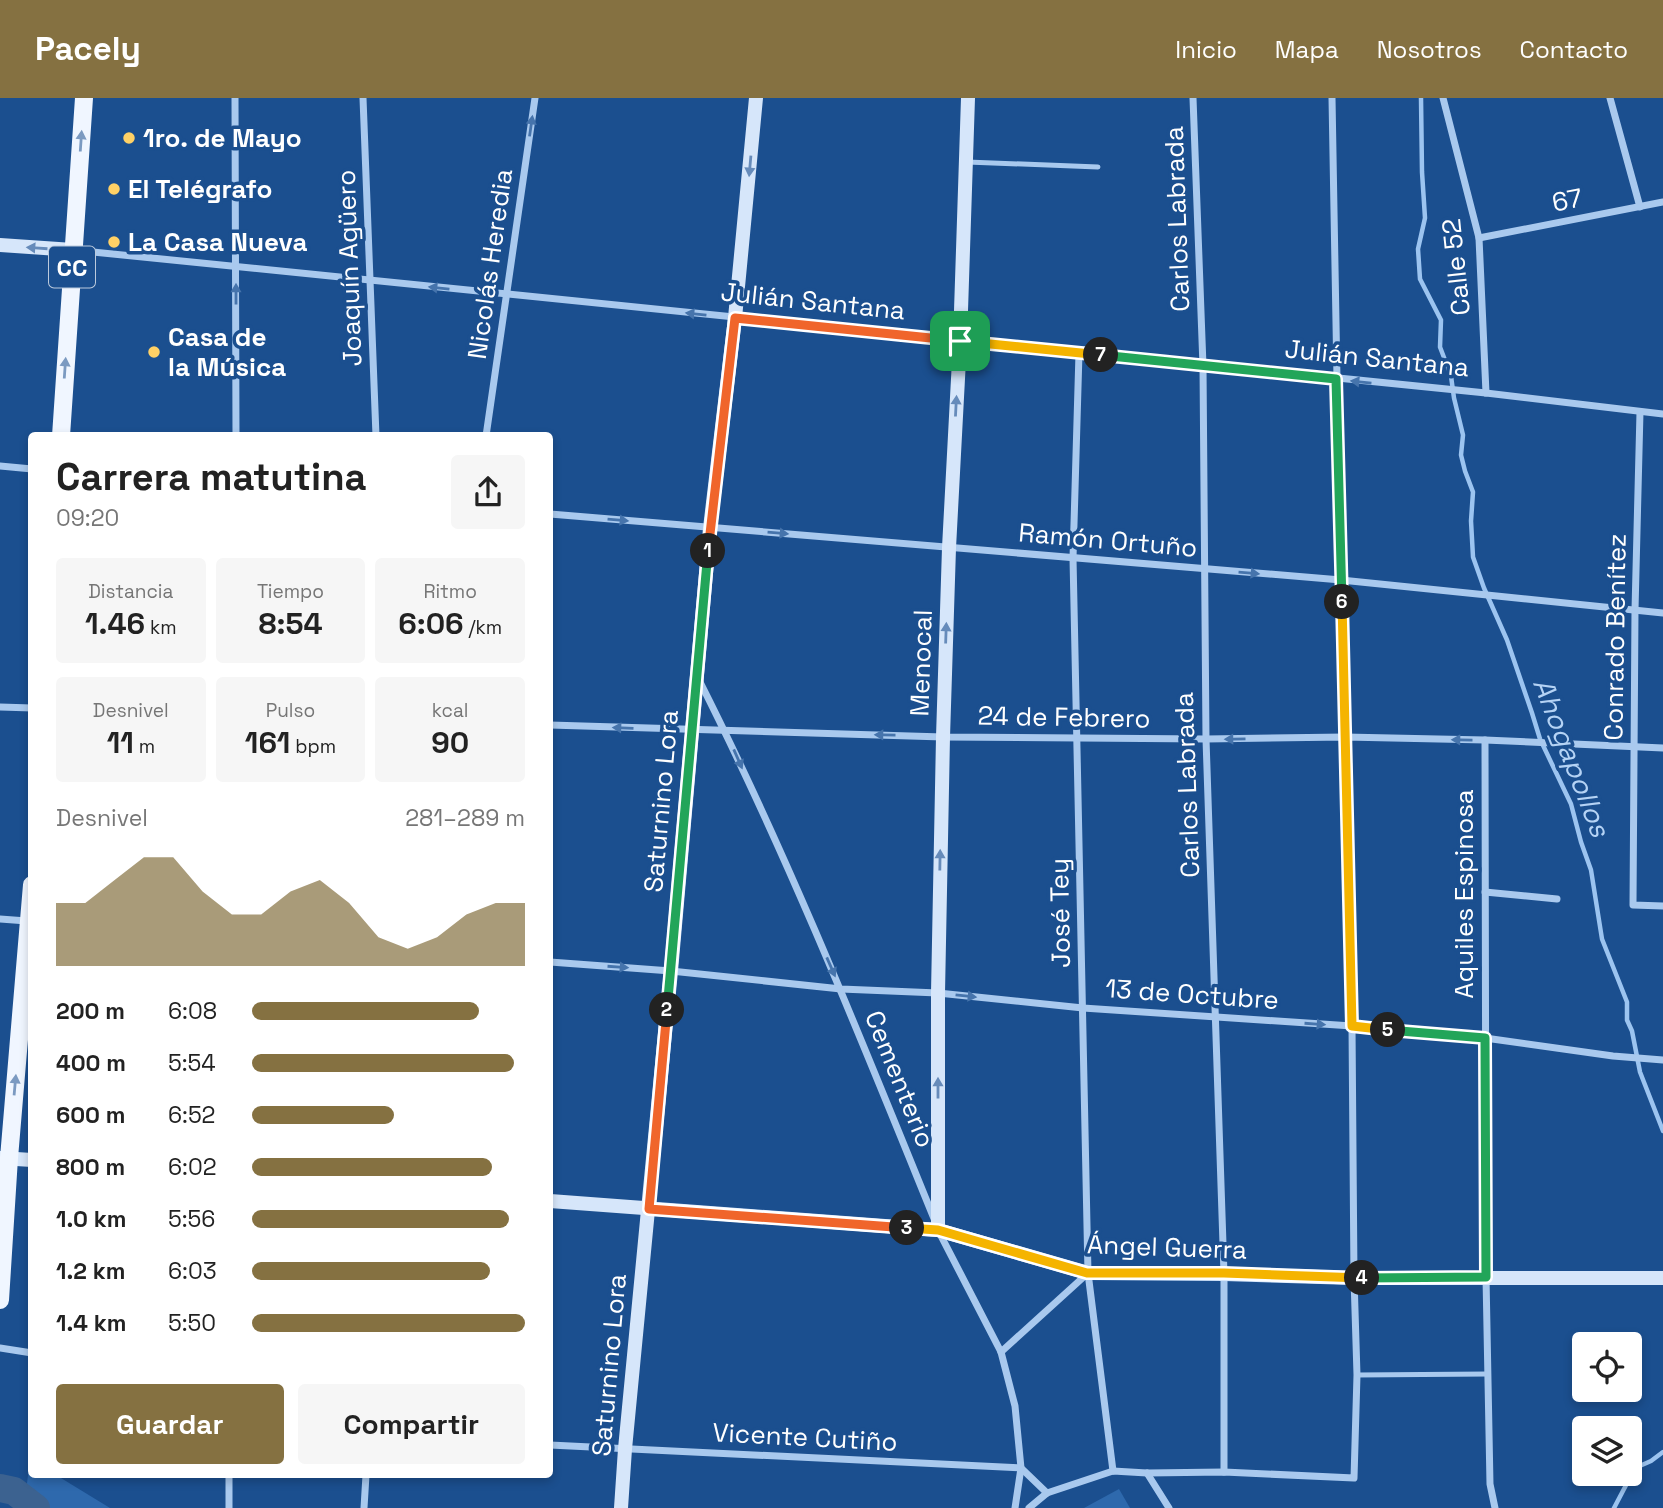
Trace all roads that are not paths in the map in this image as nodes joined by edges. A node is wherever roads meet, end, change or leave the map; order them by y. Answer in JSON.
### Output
{"nodes":[{"id":1,"x":83,"y":98,"type":"edge"},
{"id":2,"x":235,"y":98,"type":"edge"},
{"id":3,"x":363,"y":98,"type":"edge"},
{"id":4,"x":535,"y":98,"type":"edge"},
{"id":5,"x":756,"y":98,"type":"edge"},
{"id":6,"x":968,"y":98,"type":"edge"},
{"id":7,"x":1193,"y":98,"type":"edge"},
{"id":8,"x":1332,"y":98,"type":"edge"},
{"id":9,"x":1443,"y":98,"type":"edge"},
{"id":10,"x":1610,"y":98,"type":"edge"},
{"id":11,"x":967,"y":162,"type":"junction"},
{"id":12,"x":1098,"y":167,"type":"dead end"},
{"id":13,"x":1663,"y":202,"type":"edge"},
{"id":14,"x":1640,"y":207,"type":"junction"},
{"id":15,"x":1479,"y":238,"type":"junction"},
{"id":16,"x":0,"y":245,"type":"edge"},
{"id":17,"x":73,"y":250,"type":"junction"},
{"id":18,"x":236,"y":267,"type":"junction"},
{"id":19,"x":371,"y":281,"type":"junction"},
{"id":20,"x":507,"y":295,"type":"junction"},
{"id":21,"x":735,"y":318,"type":"junction"},
{"id":22,"x":960,"y":341,"type":"junction"},
{"id":23,"x":1079,"y":353,"type":"junction"},
{"id":24,"x":1203,"y":366,"type":"junction"},
{"id":25,"x":1336,"y":379,"type":"junction"},
{"id":26,"x":1486,"y":393,"type":"junction"},
{"id":27,"x":1640,"y":411,"type":"junction"},
{"id":28,"x":1663,"y":414,"type":"edge"},
{"id":29,"x":61,"y":432,"type":"edge"},
{"id":30,"x":236,"y":432,"type":"edge"},
{"id":31,"x":376,"y":432,"type":"edge"},
{"id":32,"x":487,"y":432,"type":"edge"},
{"id":33,"x":0,"y":466,"type":"edge"},
{"id":34,"x":28,"y":469,"type":"edge"},
{"id":35,"x":553,"y":514,"type":"edge"},
{"id":36,"x":710,"y":528,"type":"junction"},
{"id":37,"x":949,"y":548,"type":"junction"},
{"id":38,"x":1073,"y":558,"type":"junction"},
{"id":39,"x":1204,"y":569,"type":"junction"},
{"id":40,"x":1341,"y":580,"type":"junction"},
{"id":41,"x":1635,"y":610,"type":"junction"},
{"id":42,"x":1663,"y":613,"type":"edge"},
{"id":43,"x":697,"y":676,"type":"junction"},
{"id":44,"x":0,"y":706,"type":"edge"},
{"id":45,"x":28,"y":708,"type":"edge"},
{"id":46,"x":553,"y":725,"type":"edge"},
{"id":47,"x":691,"y":730,"type":"junction"},
{"id":48,"x":725,"y":732,"type":"junction"},
{"id":49,"x":943,"y":737,"type":"junction"},
{"id":50,"x":1345,"y":737,"type":"junction"},
{"id":51,"x":1077,"y":738,"type":"junction"},
{"id":52,"x":1206,"y":739,"type":"junction"},
{"id":53,"x":1485,"y":740,"type":"junction"},
{"id":54,"x":1634,"y":747,"type":"junction"},
{"id":55,"x":1663,"y":748,"type":"edge"},
{"id":56,"x":1485,"y":892,"type":"junction"},
{"id":57,"x":1557,"y":899,"type":"dead end"},
{"id":58,"x":1663,"y":906,"type":"edge"},
{"id":59,"x":0,"y":919,"type":"edge"},
{"id":60,"x":28,"y":921,"type":"edge"},
{"id":61,"x":28,"y":939,"type":"edge"},
{"id":62,"x":553,"y":962,"type":"edge"},
{"id":63,"x":671,"y":971,"type":"junction"},
{"id":64,"x":841,"y":989,"type":"junction"},
{"id":65,"x":938,"y":993,"type":"junction"},
{"id":66,"x":1083,"y":1008,"type":"junction"},
{"id":67,"x":1215,"y":1018,"type":"junction"},
{"id":68,"x":1352,"y":1026,"type":"junction"},
{"id":69,"x":1485,"y":1038,"type":"junction"},
{"id":70,"x":1663,"y":1060,"type":"edge"},
{"id":71,"x":4,"y":1158,"type":"edge"},
{"id":72,"x":28,"y":1160,"type":"edge"},
{"id":73,"x":553,"y":1201,"type":"edge"},
{"id":74,"x":649,"y":1209,"type":"junction"},
{"id":75,"x":938,"y":1230,"type":"junction"},
{"id":76,"x":1087,"y":1273,"type":"junction"},
{"id":77,"x":1224,"y":1273,"type":"junction"},
{"id":78,"x":1486,"y":1277,"type":"junction"},
{"id":79,"x":1354,"y":1278,"type":"junction"},
{"id":80,"x":1663,"y":1278,"type":"edge"},
{"id":81,"x":0,"y":1300,"type":"edge"},
{"id":82,"x":0,"y":1348,"type":"edge"},
{"id":83,"x":28,"y":1352,"type":"edge"},
{"id":84,"x":1001,"y":1352,"type":"junction"},
{"id":85,"x":1488,"y":1374,"type":"junction"},
{"id":86,"x":1357,"y":1375,"type":"junction"},
{"id":87,"x":553,"y":1445,"type":"edge"},
{"id":88,"x":625,"y":1449,"type":"junction"},
{"id":89,"x":1021,"y":1468,"type":"junction"},
{"id":90,"x":1113,"y":1471,"type":"junction"},
{"id":91,"x":1224,"y":1472,"type":"junction"},
{"id":92,"x":1147,"y":1473,"type":"junction"},
{"id":93,"x":229,"y":1478,"type":"edge"},
{"id":94,"x":366,"y":1478,"type":"edge"},
{"id":95,"x":1047,"y":1493,"type":"junction"},
{"id":96,"x":229,"y":1508,"type":"edge"},
{"id":97,"x":364,"y":1508,"type":"edge"},
{"id":98,"x":621,"y":1508,"type":"edge"},
{"id":99,"x":1015,"y":1508,"type":"edge"},
{"id":100,"x":1029,"y":1508,"type":"edge"},
{"id":101,"x":1169,"y":1508,"type":"edge"},
{"id":102,"x":1495,"y":1508,"type":"edge"}],
"edges":[{"from":17,"to":1,"type":"main road","number":"CC","one_way":true},
{"from":2,"to":18,"type":"street"},
{"from":3,"to":19,"type":"street","name":"Joaquín Agüero"},
{"from":20,"to":4,"type":"street","name":"Nicolás Heredia","one_way":true},
{"from":5,"to":21,"type":"street","name":"Saturnino Lora","one_way":true},
{"from":6,"to":11,"type":"street","name":"Menocal"},
{"from":7,"to":24,"type":"street","name":"Carlos Labrada"},
{"from":8,"to":25,"type":"street"},
{"from":9,"to":15,"type":"street","name":"Calle 52"},
{"from":10,"to":14,"type":"street"},
{"from":11,"to":12,"type":"lane"},
{"from":11,"to":22,"type":"street","name":"Menocal"},
{"from":13,"to":14,"type":"street","name":"67"},
{"from":14,"to":15,"type":"street","name":"67"},
{"from":15,"to":26,"type":"street","name":"Calle 52"},
{"from":17,"to":16,"type":"street","name":"Julián Santana","one_way":true},
{"from":17,"to":18,"type":"street","name":"Julián Santana"},
{"from":29,"to":17,"type":"main road","number":"CC","one_way":true},
{"from":18,"to":19,"type":"street","name":"Julián Santana"},
{"from":30,"to":18,"type":"street","one_way":true},
{"from":20,"to":19,"type":"street","name":"Julián Santana","one_way":true},
{"from":19,"to":31,"type":"street","name":"Joaquín Agüero"},
{"from":21,"to":20,"type":"street","name":"Julián Santana","one_way":true},
{"from":20,"to":32,"type":"street","name":"Nicolás Heredia"},
{"from":21,"to":22,"type":"street","name":"Julián Santana"},
{"from":21,"to":36,"type":"street","name":"Saturnino Lora"},
{"from":22,"to":23,"type":"street","name":"Julián Santana"},
{"from":37,"to":22,"type":"street","name":"Menocal","one_way":true},
{"from":23,"to":24,"type":"street","name":"Julián Santana"},
{"from":23,"to":38,"type":"street","name":"José Tey"},
{"from":24,"to":25,"type":"street","name":"Julián Santana"},
{"from":24,"to":39,"type":"street","name":"Carlos Labrada"},
{"from":26,"to":25,"type":"street","name":"Julián Santana","one_way":true},
{"from":25,"to":40,"type":"street"},
{"from":26,"to":27,"type":"street","name":"Julián Santana"},
{"from":27,"to":28,"type":"street","name":"Julián Santana"},
{"from":27,"to":41,"type":"street","name":"Conrado Benítez"},
{"from":33,"to":34,"type":"street"},
{"from":35,"to":36,"type":"street","name":"Ramón Ortuño","one_way":true},
{"from":36,"to":37,"type":"street","name":"Ramón Ortuño","one_way":true},
{"from":36,"to":43,"type":"street","name":"Saturnino Lora"},
{"from":37,"to":38,"type":"street","name":"Ramón Ortuño"},
{"from":49,"to":37,"type":"street","name":"Menocal","one_way":true},
{"from":38,"to":39,"type":"street","name":"Ramón Ortuño"},
{"from":38,"to":51,"type":"street","name":"José Tey"},
{"from":39,"to":40,"type":"street","name":"Ramón Ortuño","one_way":true},
{"from":39,"to":52,"type":"street","name":"Carlos Labrada"},
{"from":40,"to":41,"type":"street","name":"Ramón Ortuño"},
{"from":40,"to":50,"type":"street"},
{"from":41,"to":42,"type":"street","name":"Ramón Ortuño"},
{"from":41,"to":54,"type":"street","name":"Conrado Benítez"},
{"from":43,"to":47,"type":"street","name":"Saturnino Lora"},
{"from":43,"to":48,"type":"street","name":"Cementerio"},
{"from":44,"to":45,"type":"street"},
{"from":47,"to":46,"type":"street","name":"24 de Febrero","one_way":true},
{"from":47,"to":48,"type":"street","name":"24 de Febrero"},
{"from":47,"to":63,"type":"street","name":"Saturnino Lora"},
{"from":49,"to":48,"type":"street","name":"24 de Febrero","one_way":true},
{"from":48,"to":64,"type":"street","name":"Cementerio","one_way":true},
{"from":49,"to":51,"type":"street","name":"24 de Febrero"},
{"from":65,"to":49,"type":"street","name":"Menocal","one_way":true},
{"from":50,"to":52,"type":"street","name":"24 de Febrero","one_way":true},
{"from":53,"to":50,"type":"street","name":"24 de Febrero","one_way":true},
{"from":50,"to":68,"type":"street"},
{"from":51,"to":52,"type":"street","name":"24 de Febrero"},
{"from":51,"to":66,"type":"street","name":"José Tey"},
{"from":52,"to":67,"type":"street","name":"Carlos Labrada"},
{"from":53,"to":54,"type":"street","name":"24 de Febrero"},
{"from":53,"to":56,"type":"street","name":"Aquiles Espinosa"},
{"from":54,"to":55,"type":"street","name":"24 de Febrero"},
{"from":54,"to":58,"type":"street","name":"Conrado Benítez"},
{"from":56,"to":57,"type":"street"},
{"from":56,"to":69,"type":"street","name":"Aquiles Espinosa"},
{"from":59,"to":60,"type":"street"},
{"from":71,"to":61,"type":"main road","one_way":true},
{"from":62,"to":63,"type":"street","name":"13 de Octubre","one_way":true},
{"from":63,"to":64,"type":"street","name":"13 de Octubre"},
{"from":63,"to":74,"type":"street","name":"Saturnino Lora"},
{"from":64,"to":65,"type":"street","name":"13 de Octubre"},
{"from":64,"to":75,"type":"street","name":"Cementerio"},
{"from":65,"to":66,"type":"street","name":"13 de Octubre","one_way":true},
{"from":75,"to":65,"type":"street","name":"Menocal","one_way":true},
{"from":66,"to":67,"type":"street","name":"13 de Octubre"},
{"from":66,"to":76,"type":"street","name":"José Tey"},
{"from":67,"to":68,"type":"street","name":"13 de Octubre","one_way":true},
{"from":67,"to":77,"type":"street","name":"Carlos Labrada"},
{"from":68,"to":69,"type":"street","name":"13 de Octubre"},
{"from":68,"to":79,"type":"street"},
{"from":69,"to":70,"type":"street","name":"13 de Octubre"},
{"from":69,"to":78,"type":"street","name":"Aquiles Espinosa"},
{"from":71,"to":72,"type":"street"},
{"from":71,"to":81,"type":"main road"},
{"from":73,"to":74,"type":"street","name":"Ángel Guerra"},
{"from":74,"to":75,"type":"street","name":"Ángel Guerra"},
{"from":74,"to":88,"type":"street","name":"Saturnino Lora"},
{"from":75,"to":76,"type":"street","name":"Ángel Guerra"},
{"from":75,"to":84,"type":"street","name":"Cementerio"},
{"from":76,"to":77,"type":"street","name":"Ángel Guerra"},
{"from":76,"to":84,"type":"street"},
{"from":76,"to":90,"type":"street","name":"José Tey"},
{"from":77,"to":79,"type":"street","name":"Ángel Guerra"},
{"from":77,"to":91,"type":"street","name":"Carlos Labrada"},
{"from":78,"to":79,"type":"street","name":"Ángel Guerra"},
{"from":78,"to":80,"type":"street","name":"Ángel Guerra"},
{"from":78,"to":85,"type":"street","name":"Aquiles Espinosa"},
{"from":79,"to":86,"type":"street"},
{"from":82,"to":83,"type":"street"},
{"from":84,"to":89,"type":"street","name":"Cementerio"},
{"from":85,"to":86,"type":"lane"},
{"from":85,"to":102,"type":"street","name":"Aquiles Espinosa"},
{"from":86,"to":91,"type":"street"},
{"from":87,"to":88,"type":"street","name":"Vicente Cutiño"},
{"from":88,"to":89,"type":"street","name":"Vicente Cutiño"},
{"from":88,"to":98,"type":"street","name":"Saturnino Lora"},
{"from":89,"to":95,"type":"street"},
{"from":89,"to":99,"type":"street","name":"Cementerio"},
{"from":90,"to":92,"type":"street"},
{"from":90,"to":95,"type":"street"},
{"from":91,"to":92,"type":"street"},
{"from":92,"to":101,"type":"street"},
{"from":93,"to":96,"type":"street"},
{"from":94,"to":97,"type":"street"},
{"from":95,"to":100,"type":"street"}]}
